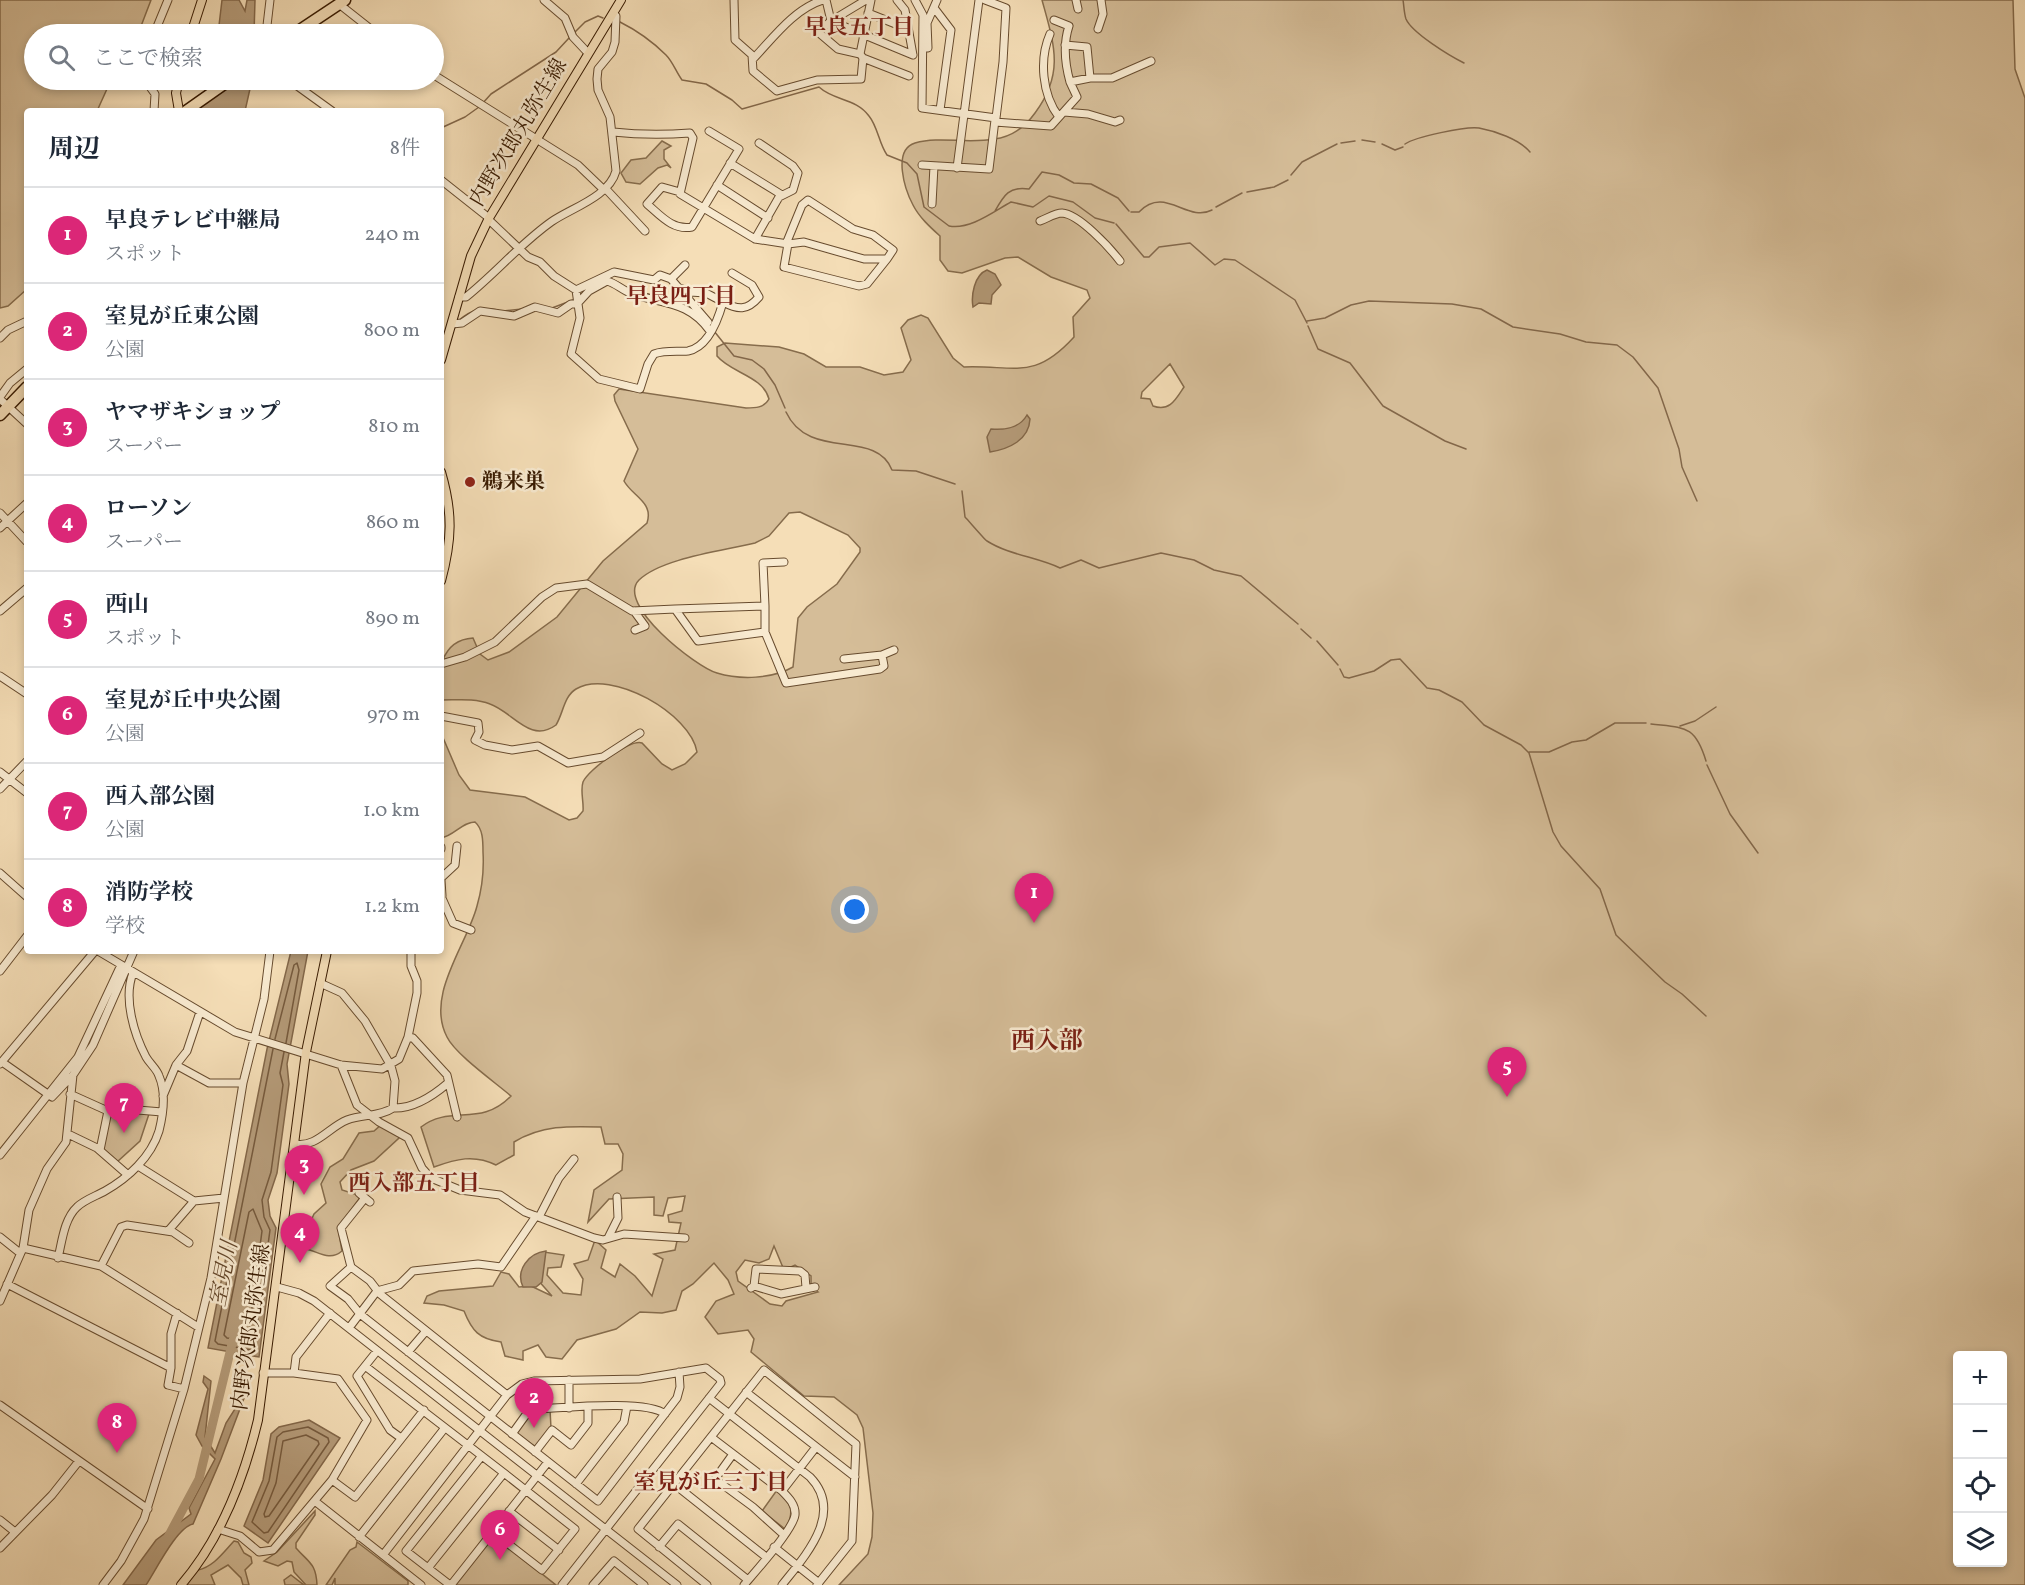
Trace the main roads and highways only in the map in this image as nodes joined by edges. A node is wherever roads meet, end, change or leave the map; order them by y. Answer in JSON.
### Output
{"nodes":[{"id":1,"x":202,"y":0,"type":"edge"},
{"id":2,"x":621,"y":0,"type":"edge"},
{"id":3,"x":342,"y":2,"type":"edge"},
{"id":4,"x":194,"y":24,"type":"edge"},
{"id":5,"x":309,"y":24,"type":"edge"},
{"id":6,"x":176,"y":90,"type":"edge"},
{"id":7,"x":215,"y":90,"type":"edge"},
{"id":8,"x":178,"y":108,"type":"edge"},
{"id":9,"x":188,"y":108,"type":"edge"},
{"id":10,"x":444,"y":335,"type":"edge"},
{"id":11,"x":24,"y":389,"type":"edge"},
{"id":12,"x":3,"y":401,"type":"edge"},
{"id":13,"x":0,"y":415,"type":"edge"},
{"id":14,"x":444,"y":484,"type":"edge"},
{"id":15,"x":444,"y":566,"type":"edge"},
{"id":16,"x":326,"y":954,"type":"edge"},
{"id":17,"x":181,"y":1585,"type":"edge"}],
"edges":[{"from":1,"to":4,"type":"main road"},
{"from":2,"to":10,"type":"main road","name":"内野次郎丸弥生線"},
{"from":3,"to":5,"type":"highway"},
{"from":6,"to":8,"type":"main road"},
{"from":7,"to":9,"type":"highway"},
{"from":11,"to":12,"type":"highway"},
{"from":12,"to":13,"type":"highway"},
{"from":14,"to":15,"type":"main road"},
{"from":16,"to":17,"type":"main road","name":"内野次郎丸弥生線"}]}
